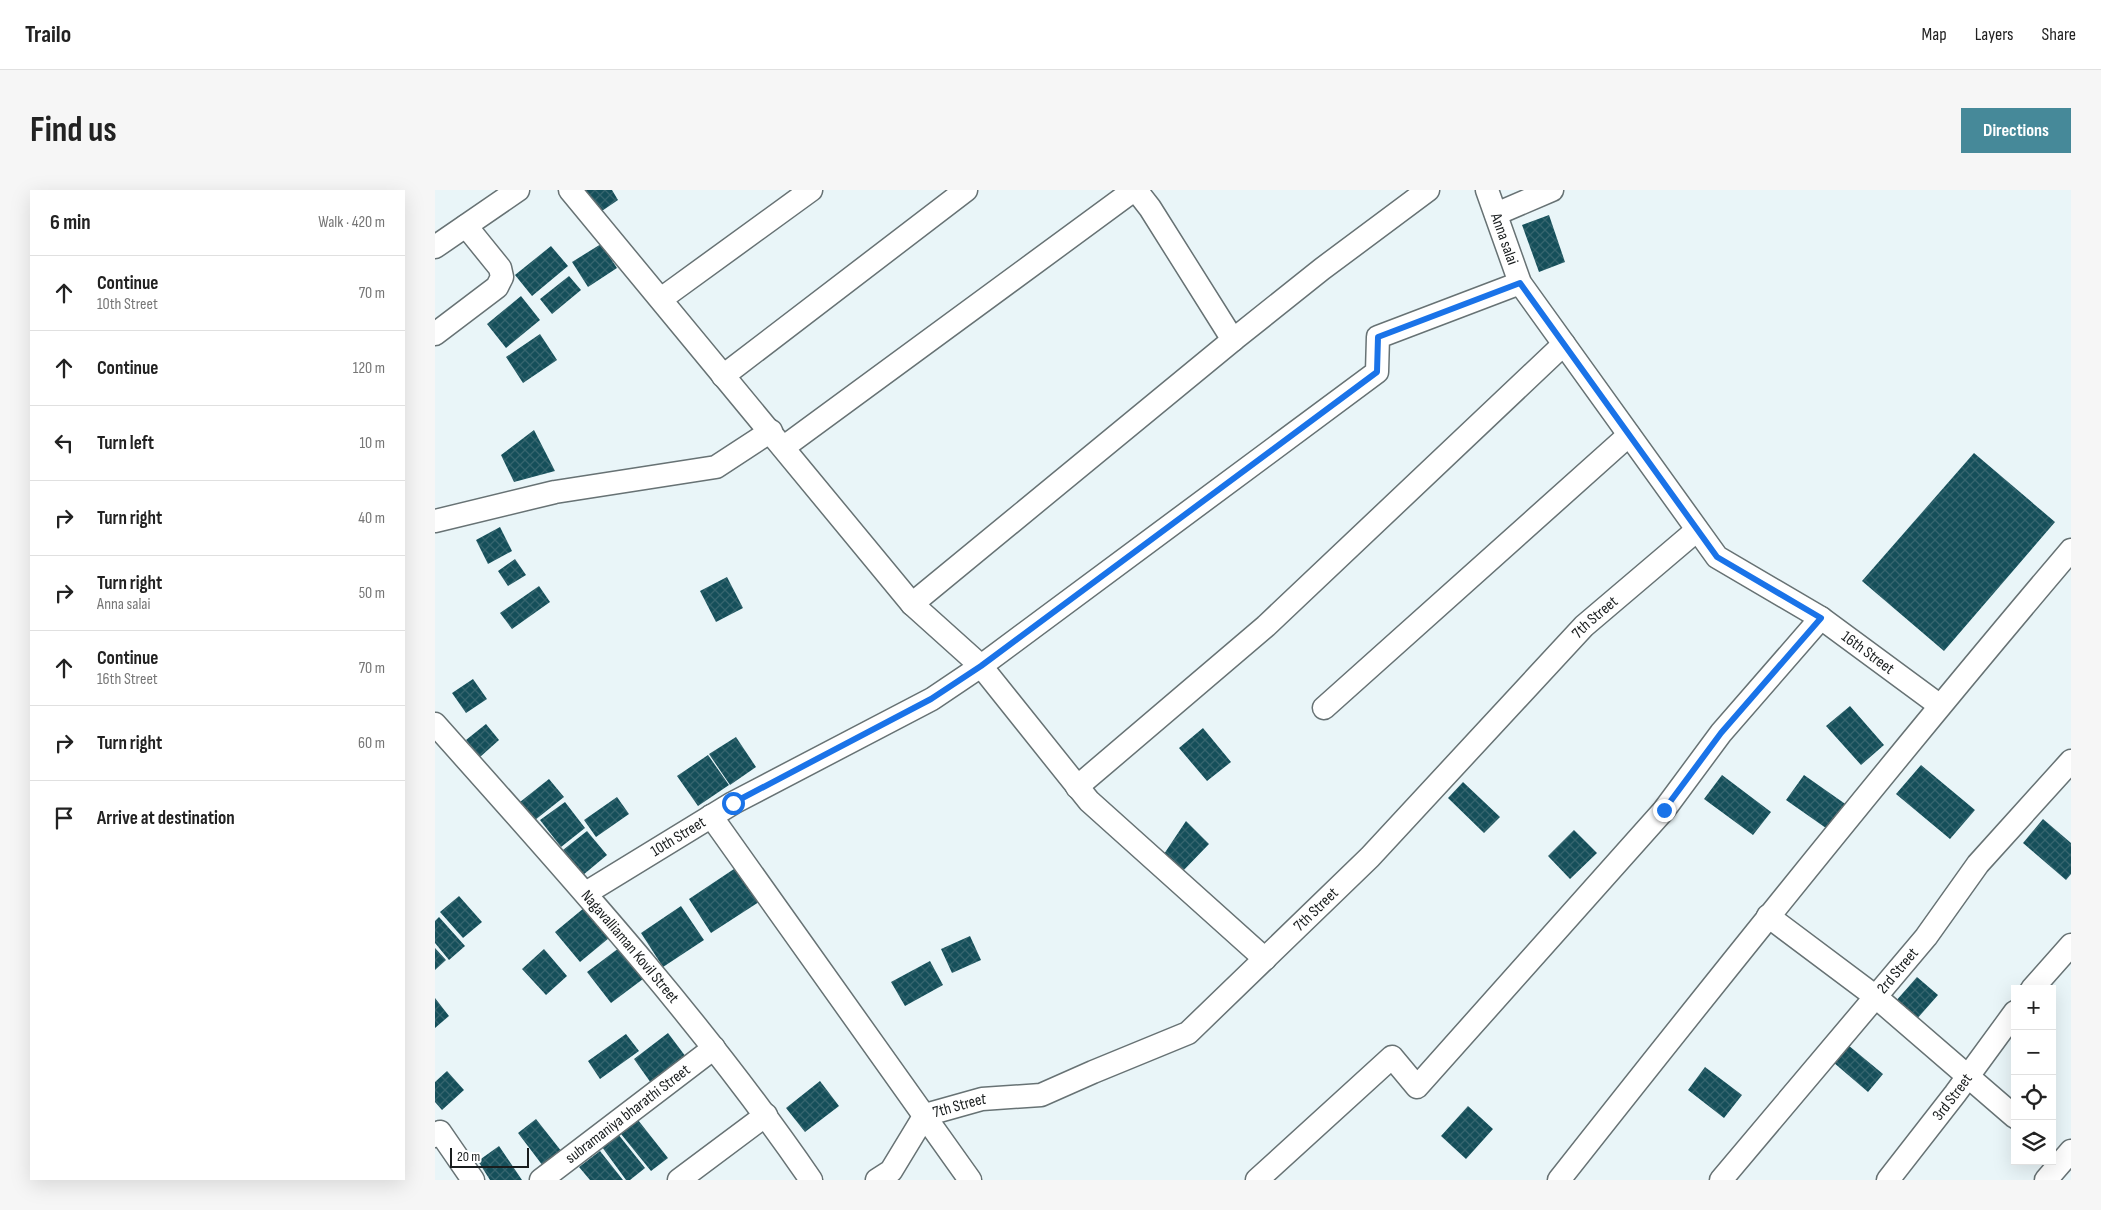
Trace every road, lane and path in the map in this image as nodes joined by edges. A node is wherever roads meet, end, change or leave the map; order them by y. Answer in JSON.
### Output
{"nodes":[{"id":1,"x":518,"y":190,"type":"edge"},
{"id":2,"x":570,"y":190,"type":"edge"},
{"id":3,"x":811,"y":190,"type":"edge"},
{"id":4,"x":966,"y":190,"type":"edge"},
{"id":5,"x":1135,"y":190,"type":"edge"},
{"id":6,"x":1428,"y":190,"type":"edge"},
{"id":7,"x":1487,"y":190,"type":"edge"},
{"id":8,"x":1552,"y":190,"type":"edge"},
{"id":9,"x":1496,"y":214,"type":"junction"},
{"id":10,"x":466,"y":226,"type":"junction"},
{"id":11,"x":435,"y":247,"type":"edge"},
{"id":12,"x":1520,"y":283,"type":"junction"},
{"id":13,"x":661,"y":299,"type":"junction"},
{"id":14,"x":435,"y":334,"type":"edge"},
{"id":15,"x":1233,"y":340,"type":"junction"},
{"id":16,"x":1564,"y":344,"type":"junction"},
{"id":17,"x":723,"y":376,"type":"junction"},
{"id":18,"x":1629,"y":435,"type":"junction"},
{"id":19,"x":777,"y":439,"type":"junction"},
{"id":20,"x":435,"y":521,"type":"edge"},
{"id":21,"x":1697,"y":530,"type":"junction"},
{"id":22,"x":2071,"y":550,"type":"edge"},
{"id":23,"x":912,"y":604,"type":"junction"},
{"id":24,"x":1821,"y":618,"type":"junction"},
{"id":25,"x":981,"y":666,"type":"junction"},
{"id":26,"x":1939,"y":705,"type":"junction"},
{"id":27,"x":1324,"y":708,"type":"dead end"},
{"id":28,"x":435,"y":724,"type":"edge"},
{"id":29,"x":2071,"y":761,"type":"edge"},
{"id":30,"x":1077,"y":787,"type":"junction"},
{"id":31,"x":711,"y":816,"type":"junction"},
{"id":32,"x":586,"y":893,"type":"junction"},
{"id":33,"x":1768,"y":916,"type":"junction"},
{"id":34,"x":2071,"y":945,"type":"edge"},
{"id":35,"x":1265,"y":959,"type":"junction"},
{"id":36,"x":2036,"y":985,"type":"edge"},
{"id":37,"x":1876,"y":997,"type":"junction"},
{"id":38,"x":2011,"y":1018,"type":"edge"},
{"id":39,"x":714,"y":1048,"type":"junction"},
{"id":40,"x":1969,"y":1076,"type":"junction"},
{"id":41,"x":2011,"y":1113,"type":"edge"},
{"id":42,"x":766,"y":1115,"type":"junction"},
{"id":43,"x":925,"y":1115,"type":"junction"},
{"id":44,"x":437,"y":1130,"type":"edge"},
{"id":45,"x":2062,"y":1153,"type":"edge"},
{"id":46,"x":473,"y":1180,"type":"edge"},
{"id":47,"x":541,"y":1180,"type":"edge"},
{"id":48,"x":679,"y":1180,"type":"edge"},
{"id":49,"x":811,"y":1180,"type":"edge"},
{"id":50,"x":877,"y":1180,"type":"edge"},
{"id":51,"x":970,"y":1180,"type":"edge"},
{"id":52,"x":1257,"y":1180,"type":"edge"},
{"id":53,"x":1559,"y":1180,"type":"edge"},
{"id":54,"x":1721,"y":1180,"type":"edge"},
{"id":55,"x":1888,"y":1180,"type":"edge"},
{"id":56,"x":2047,"y":1180,"type":"edge"}],
"edges":[{"from":1,"to":10,"type":"street"},
{"from":2,"to":13,"type":"street"},
{"from":3,"to":13,"type":"street"},
{"from":4,"to":17,"type":"street"},
{"from":5,"to":15,"type":"street"},
{"from":5,"to":19,"type":"street"},
{"from":6,"to":15,"type":"street"},
{"from":7,"to":9,"type":"street","name":"Anna salai"},
{"from":8,"to":9,"type":"street"},
{"from":9,"to":12,"type":"street","name":"Anna salai"},
{"from":10,"to":11,"type":"street"},
{"from":10,"to":14,"type":"street"},
{"from":12,"to":16,"type":"street","name":"Anna salai"},
{"from":12,"to":25,"type":"street","name":"10th Street"},
{"from":13,"to":17,"type":"street"},
{"from":15,"to":23,"type":"street"},
{"from":16,"to":18,"type":"street","name":"Anna salai"},
{"from":16,"to":30,"type":"street"},
{"from":17,"to":19,"type":"street"},
{"from":18,"to":21,"type":"street","name":"16th Street"},
{"from":18,"to":27,"type":"street"},
{"from":19,"to":20,"type":"street"},
{"from":19,"to":23,"type":"street"},
{"from":21,"to":24,"type":"street","name":"16th Street"},
{"from":21,"to":35,"type":"street","name":"7th Street"},
{"from":22,"to":26,"type":"street"},
{"from":23,"to":25,"type":"street"},
{"from":24,"to":26,"type":"street","name":"16th Street"},
{"from":24,"to":52,"type":"street"},
{"from":25,"to":30,"type":"street"},
{"from":25,"to":31,"type":"street","name":"10th Street"},
{"from":26,"to":33,"type":"street"},
{"from":28,"to":32,"type":"street","name":"Nagavalliaman Kovil Street"},
{"from":29,"to":37,"type":"street","name":"2rd Street"},
{"from":30,"to":35,"type":"street"},
{"from":31,"to":32,"type":"street","name":"10th Street"},
{"from":31,"to":43,"type":"street"},
{"from":32,"to":39,"type":"street","name":"Nagavalliaman Kovil Street"},
{"from":33,"to":37,"type":"street"},
{"from":33,"to":53,"type":"street"},
{"from":34,"to":36,"type":"street"},
{"from":35,"to":43,"type":"street","name":"7th Street"},
{"from":37,"to":40,"type":"street"},
{"from":37,"to":54,"type":"street","name":"2rd Street"},
{"from":38,"to":40,"type":"street","name":"3rd Street"},
{"from":39,"to":42,"type":"street","name":"Nagavalliaman Kovil Street"},
{"from":39,"to":47,"type":"street","name":"subramaniya bharathi Street"},
{"from":40,"to":41,"type":"street"},
{"from":40,"to":55,"type":"street","name":"3rd Street"},
{"from":42,"to":48,"type":"street"},
{"from":42,"to":49,"type":"street","name":"Nagavalliaman Kovil Street"},
{"from":43,"to":50,"type":"street","name":"7th Street"},
{"from":43,"to":51,"type":"street"},
{"from":44,"to":46,"type":"street"},
{"from":45,"to":56,"type":"street"}]}
